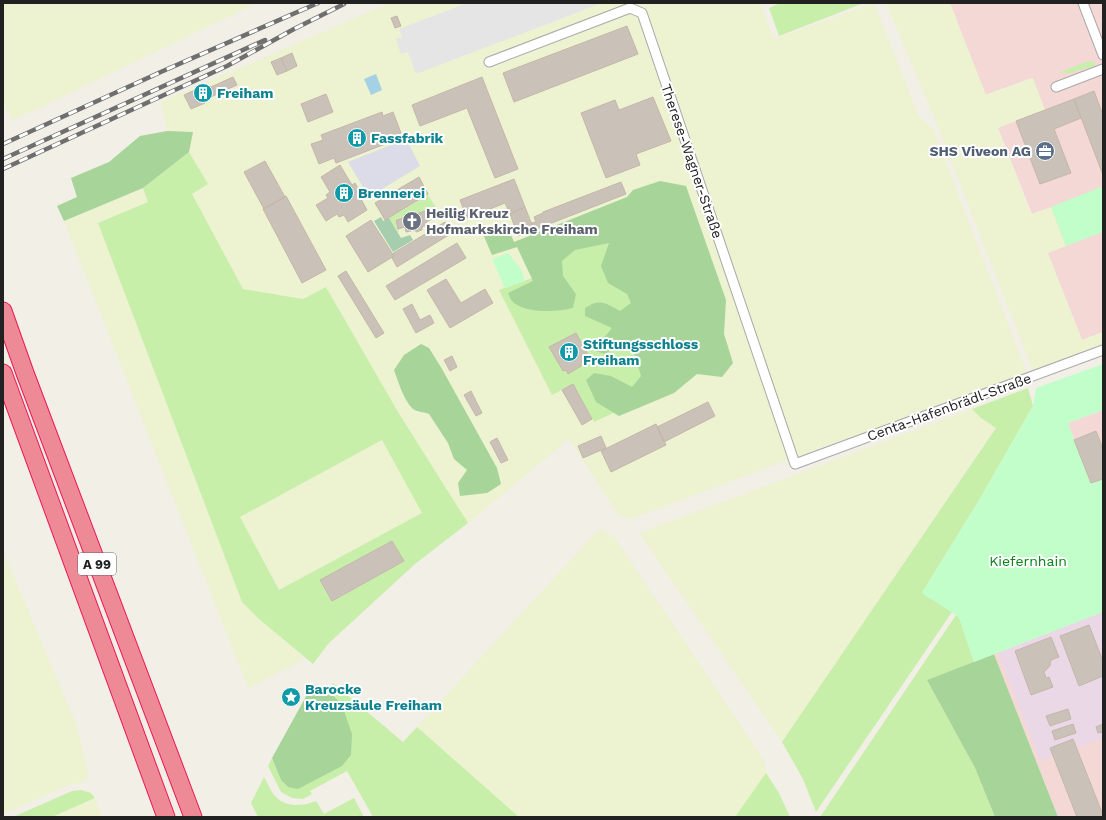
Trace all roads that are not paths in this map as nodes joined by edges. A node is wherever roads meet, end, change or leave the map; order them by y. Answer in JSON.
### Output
{"nodes":[{"id":1,"x":1083,"y":3,"type":"edge"},
{"id":2,"x":1103,"y":55,"type":"edge"},
{"id":3,"x":489,"y":62,"type":"dead end"},
{"id":4,"x":1103,"y":69,"type":"edge"},
{"id":5,"x":1056,"y":87,"type":"dead end"},
{"id":6,"x":3,"y":311,"type":"edge"},
{"id":7,"x":1103,"y":350,"type":"edge"},
{"id":8,"x":3,"y":373,"type":"edge"},
{"id":9,"x":795,"y":464,"type":"joint"},
{"id":10,"x":166,"y":817,"type":"edge"},
{"id":11,"x":192,"y":817,"type":"edge"}],
"edges":[{"from":1,"to":2,"type":"street"},
{"from":3,"to":9,"type":"street","name":"Therese-Wagner-Straße"},
{"from":4,"to":5,"type":"street"},
{"from":6,"to":11,"type":"highway","number":"A 99"},
{"from":7,"to":9,"type":"street","name":"Centa-Hafenbrädl-Straße"},
{"from":8,"to":10,"type":"highway","number":"A 99"}]}
